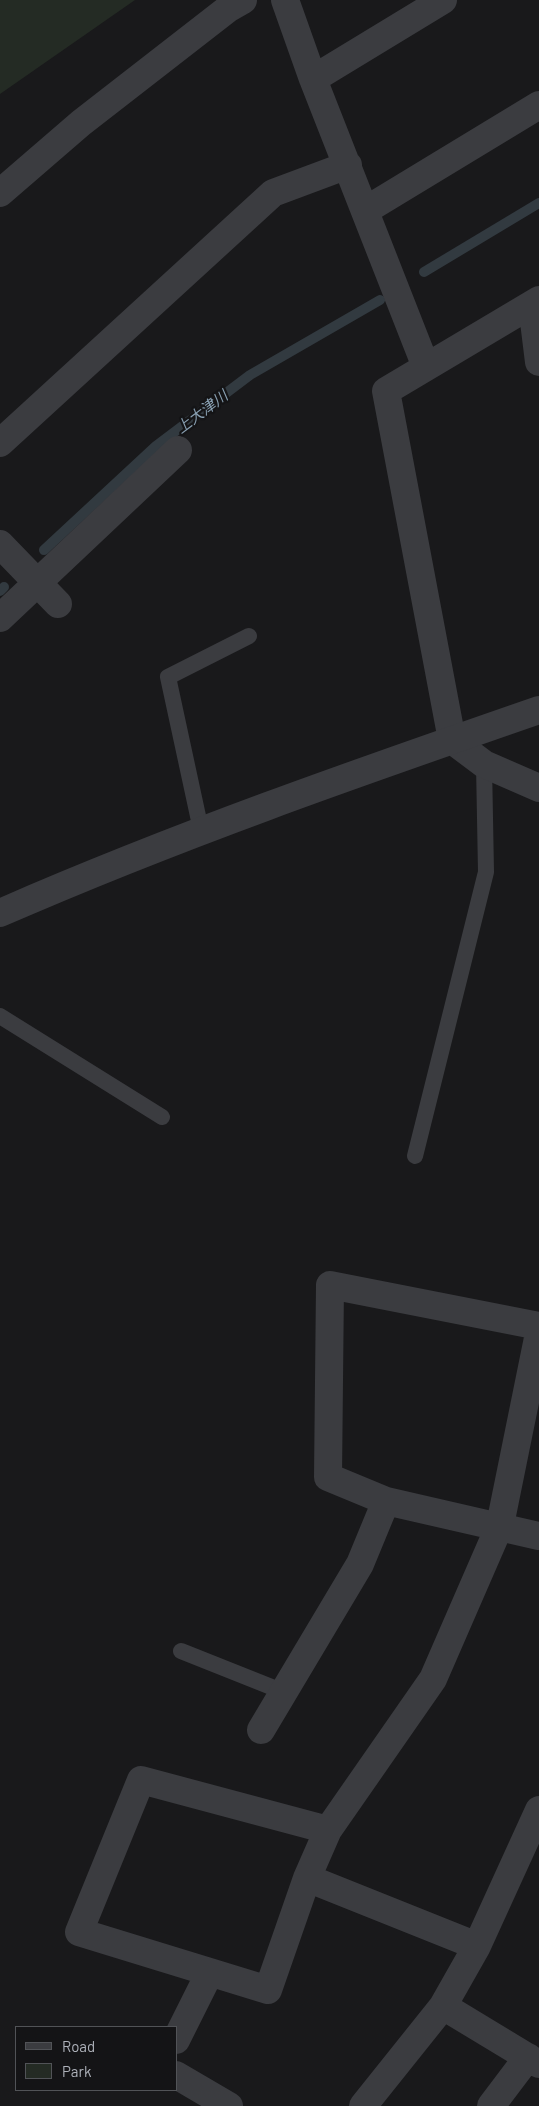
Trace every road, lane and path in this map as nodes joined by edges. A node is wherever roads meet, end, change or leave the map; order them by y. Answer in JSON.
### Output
{"nodes":[{"id":1,"x":243,"y":0,"type":"edge"},
{"id":2,"x":285,"y":0,"type":"edge"},
{"id":3,"x":443,"y":0,"type":"edge"},
{"id":4,"x":313,"y":79,"type":"junction"},
{"id":5,"x":539,"y":105,"type":"edge"},
{"id":6,"x":348,"y":165,"type":"junction"},
{"id":7,"x":0,"y":193,"type":"edge"},
{"id":8,"x":366,"y":210,"type":"junction"},
{"id":9,"x":535,"y":302,"type":"edge"},
{"id":10,"x":539,"y":362,"type":"edge"},
{"id":11,"x":426,"y":366,"type":"junction"},
{"id":12,"x":0,"y":443,"type":"edge"},
{"id":13,"x":178,"y":450,"type":"dead end"},
{"id":14,"x":0,"y":544,"type":"edge"},
{"id":15,"x":38,"y":582,"type":"junction"},
{"id":16,"x":58,"y":604,"type":"dead end"},
{"id":17,"x":0,"y":618,"type":"edge"},
{"id":18,"x":250,"y":636,"type":"dead end"},
{"id":19,"x":539,"y":710,"type":"edge"},
{"id":20,"x":452,"y":740,"type":"junction"},
{"id":21,"x":484,"y":764,"type":"junction"},
{"id":22,"x":539,"y":788,"type":"edge"},
{"id":23,"x":201,"y":830,"type":"junction"},
{"id":24,"x":0,"y":913,"type":"edge"},
{"id":25,"x":0,"y":1016,"type":"edge"},
{"id":26,"x":162,"y":1117,"type":"dead end"},
{"id":27,"x":415,"y":1156,"type":"dead end"},
{"id":28,"x":539,"y":1326,"type":"edge"},
{"id":29,"x":539,"y":1333,"type":"edge"},
{"id":30,"x":386,"y":1501,"type":"junction"},
{"id":31,"x":500,"y":1525,"type":"junction"},
{"id":32,"x":539,"y":1536,"type":"edge"},
{"id":33,"x":181,"y":1651,"type":"dead end"},
{"id":34,"x":284,"y":1692,"type":"junction"},
{"id":35,"x":261,"y":1730,"type":"dead end"},
{"id":36,"x":536,"y":1825,"type":"edge"},
{"id":37,"x":328,"y":1830,"type":"junction"},
{"id":38,"x":307,"y":1878,"type":"junction"},
{"id":39,"x":477,"y":1946,"type":"junction"},
{"id":40,"x":210,"y":1972,"type":"junction"},
{"id":41,"x":443,"y":2006,"type":"junction"},
{"id":42,"x":178,"y":2036,"type":"edge"},
{"id":43,"x":533,"y":2061,"type":"edge"},
{"id":44,"x":178,"y":2076,"type":"edge"},
{"id":45,"x":229,"y":2106,"type":"edge"},
{"id":46,"x":363,"y":2106,"type":"edge"},
{"id":47,"x":491,"y":2106,"type":"edge"}],
"edges":[{"from":1,"to":7,"type":"street"},
{"from":2,"to":4,"type":"street"},
{"from":3,"to":4,"type":"street"},
{"from":4,"to":6,"type":"street"},
{"from":5,"to":8,"type":"street"},
{"from":6,"to":8,"type":"street"},
{"from":6,"to":12,"type":"street"},
{"from":8,"to":11,"type":"street"},
{"from":9,"to":10,"type":"street"},
{"from":9,"to":11,"type":"street"},
{"from":11,"to":20,"type":"street"},
{"from":13,"to":15,"type":"street"},
{"from":14,"to":15,"type":"street"},
{"from":15,"to":16,"type":"street"},
{"from":15,"to":17,"type":"street"},
{"from":18,"to":23,"type":"lane"},
{"from":19,"to":20,"type":"street"},
{"from":20,"to":21,"type":"street"},
{"from":20,"to":23,"type":"street"},
{"from":21,"to":22,"type":"street"},
{"from":21,"to":27,"type":"lane"},
{"from":23,"to":24,"type":"street"},
{"from":25,"to":26,"type":"lane"},
{"from":28,"to":30,"type":"street"},
{"from":29,"to":31,"type":"street"},
{"from":30,"to":31,"type":"street"},
{"from":30,"to":34,"type":"street"},
{"from":31,"to":32,"type":"street"},
{"from":31,"to":37,"type":"street"},
{"from":33,"to":34,"type":"lane"},
{"from":34,"to":35,"type":"street"},
{"from":36,"to":39,"type":"street"},
{"from":37,"to":38,"type":"street"},
{"from":37,"to":40,"type":"street"},
{"from":38,"to":39,"type":"street"},
{"from":38,"to":40,"type":"street"},
{"from":39,"to":41,"type":"street"},
{"from":40,"to":42,"type":"street"},
{"from":41,"to":43,"type":"street"},
{"from":41,"to":46,"type":"street"},
{"from":43,"to":47,"type":"street"},
{"from":44,"to":45,"type":"street"}]}
